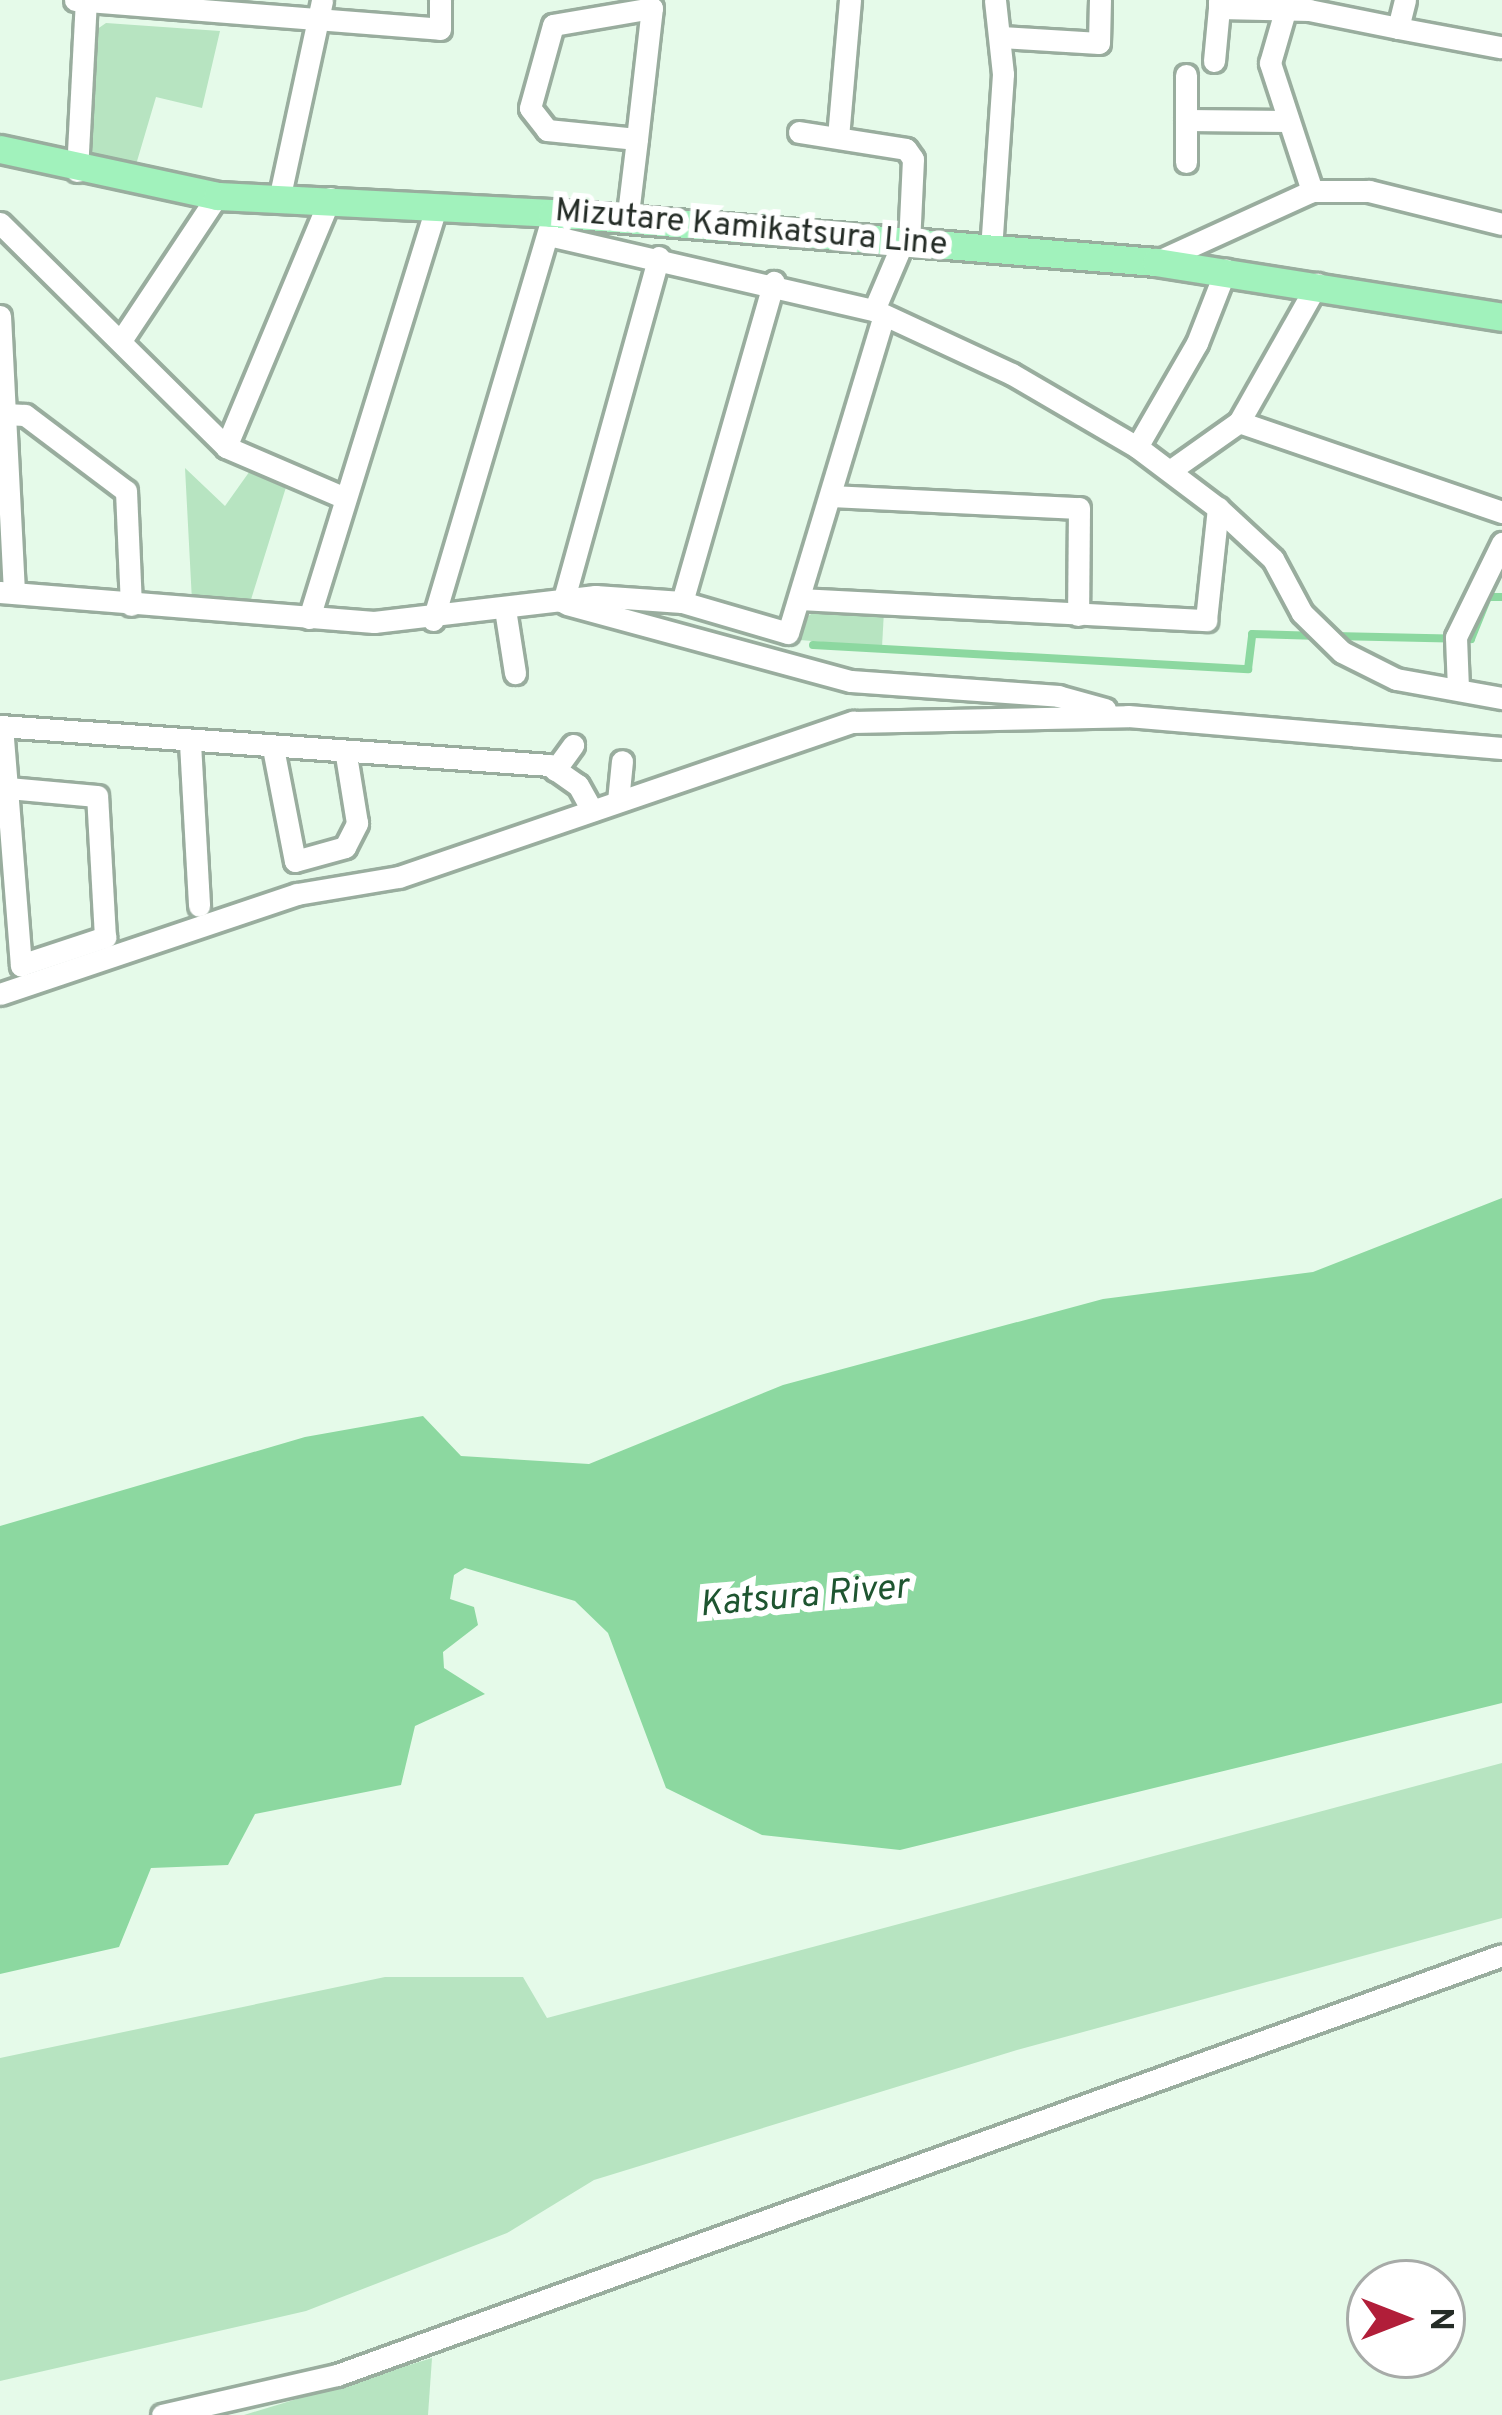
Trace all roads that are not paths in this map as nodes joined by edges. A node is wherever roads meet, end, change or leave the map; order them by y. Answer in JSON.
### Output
{"nodes":[{"id":1,"x":440,"y":0,"type":"edge"},
{"id":2,"x":850,"y":0,"type":"edge"},
{"id":3,"x":995,"y":0,"type":"edge"},
{"id":4,"x":1100,"y":0,"type":"edge"},
{"id":5,"x":1405,"y":0,"type":"edge"},
{"id":6,"x":82,"y":1,"type":"edge"},
{"id":7,"x":1219,"y":4,"type":"edge"},
{"id":8,"x":203,"y":7,"type":"edge"},
{"id":9,"x":322,"y":10,"type":"edge"},
{"id":10,"x":1285,"y":11,"type":"junction"},
{"id":11,"x":1399,"y":28,"type":"junction"},
{"id":12,"x":1001,"y":37,"type":"junction"},
{"id":13,"x":1500,"y":47,"type":"edge"},
{"id":14,"x":1214,"y":61,"type":"dead end"},
{"id":15,"x":1186,"y":75,"type":"dead end"},
{"id":16,"x":1186,"y":120,"type":"junction"},
{"id":17,"x":1288,"y":121,"type":"junction"},
{"id":18,"x":799,"y":132,"type":"dead end"},
{"id":19,"x":838,"y":137,"type":"junction"},
{"id":20,"x":637,"y":140,"type":"junction"},
{"id":21,"x":0,"y":148,"type":"edge"},
{"id":22,"x":1186,"y":162,"type":"dead end"},
{"id":23,"x":77,"y":171,"type":"junction"},
{"id":24,"x":1312,"y":191,"type":"junction"},
{"id":25,"x":280,"y":195,"type":"junction"},
{"id":26,"x":217,"y":196,"type":"junction"},
{"id":27,"x":330,"y":198,"type":"junction"},
{"id":28,"x":436,"y":207,"type":"junction"},
{"id":29,"x":627,"y":221,"type":"junction"},
{"id":30,"x":0,"y":223,"type":"edge"},
{"id":31,"x":550,"y":224,"type":"junction"},
{"id":32,"x":1502,"y":224,"type":"edge"},
{"id":33,"x":906,"y":243,"type":"junction"},
{"id":34,"x":991,"y":250,"type":"junction"},
{"id":35,"x":659,"y":257,"type":"junction"},
{"id":36,"x":1156,"y":262,"type":"junction"},
{"id":37,"x":1226,"y":269,"type":"junction"},
{"id":38,"x":774,"y":282,"type":"junction"},
{"id":39,"x":1317,"y":284,"type":"junction"},
{"id":40,"x":879,"y":313,"type":"junction"},
{"id":41,"x":0,"y":316,"type":"edge"},
{"id":42,"x":1502,"y":316,"type":"edge"},
{"id":43,"x":122,"y":339,"type":"junction"},
{"id":44,"x":4,"y":414,"type":"junction"},
{"id":45,"x":1239,"y":422,"type":"junction"},
{"id":46,"x":226,"y":447,"type":"junction"},
{"id":47,"x":1137,"y":447,"type":"junction"},
{"id":48,"x":1171,"y":470,"type":"junction"},
{"id":49,"x":831,"y":496,"type":"junction"},
{"id":50,"x":344,"y":498,"type":"junction"},
{"id":51,"x":1218,"y":508,"type":"junction"},
{"id":52,"x":1502,"y":512,"type":"edge"},
{"id":53,"x":1502,"y":543,"type":"edge"},
{"id":54,"x":7,"y":592,"type":"edge"},
{"id":55,"x":800,"y":599,"type":"junction"},
{"id":56,"x":563,"y":602,"type":"junction"},
{"id":57,"x":682,"y":602,"type":"junction"},
{"id":58,"x":131,"y":605,"type":"junction"},
{"id":59,"x":505,"y":609,"type":"junction"},
{"id":60,"x":1078,"y":615,"type":"junction"},
{"id":61,"x":309,"y":618,"type":"junction"},
{"id":62,"x":433,"y":620,"type":"junction"},
{"id":63,"x":515,"y":673,"type":"dead end"},
{"id":64,"x":851,"y":681,"type":"junction"},
{"id":65,"x":1458,"y":689,"type":"junction"},
{"id":66,"x":1502,"y":698,"type":"edge"},
{"id":67,"x":1128,"y":716,"type":"junction"},
{"id":68,"x":853,"y":722,"type":"junction"},
{"id":69,"x":1,"y":726,"type":"edge"},
{"id":70,"x":190,"y":743,"type":"junction"},
{"id":71,"x":573,"y":745,"type":"dead end"},
{"id":72,"x":273,"y":748,"type":"junction"},
{"id":73,"x":1502,"y":748,"type":"edge"},
{"id":74,"x":346,"y":755,"type":"junction"},
{"id":75,"x":622,"y":761,"type":"dead end"},
{"id":76,"x":556,"y":770,"type":"junction"},
{"id":77,"x":7,"y":788,"type":"junction"},
{"id":78,"x":619,"y":801,"type":"junction"},
{"id":79,"x":592,"y":810,"type":"junction"},
{"id":80,"x":345,"y":847,"type":"junction"},
{"id":81,"x":357,"y":884,"type":"junction"},
{"id":82,"x":199,"y":906,"type":"dead end"},
{"id":83,"x":110,"y":948,"type":"junction"},
{"id":84,"x":0,"y":994,"type":"edge"},
{"id":85,"x":1502,"y":1955,"type":"edge"},
{"id":86,"x":163,"y":2415,"type":"edge"}],
"edges":[{"from":1,"to":9,"type":"street"},
{"from":2,"to":19,"type":"street"},
{"from":3,"to":12,"type":"street"},
{"from":4,"to":12,"type":"street"},
{"from":5,"to":11,"type":"street"},
{"from":6,"to":8,"type":"street"},
{"from":6,"to":23,"type":"street"},
{"from":7,"to":10,"type":"street"},
{"from":7,"to":14,"type":"street"},
{"from":8,"to":9,"type":"street"},
{"from":9,"to":25,"type":"street"},
{"from":10,"to":11,"type":"street"},
{"from":10,"to":17,"type":"street"},
{"from":11,"to":13,"type":"street"},
{"from":12,"to":34,"type":"street"},
{"from":15,"to":16,"type":"street"},
{"from":16,"to":17,"type":"street"},
{"from":16,"to":22,"type":"street"},
{"from":17,"to":24,"type":"street"},
{"from":18,"to":19,"type":"street"},
{"from":19,"to":33,"type":"street"},
{"from":20,"to":20,"type":"street"},
{"from":20,"to":29,"type":"street"},
{"from":21,"to":23,"type":"main road","name":"Mizutare Kamikatsura Line"},
{"from":23,"to":26,"type":"main road","name":"Mizutare Kamikatsura Line"},
{"from":24,"to":32,"type":"street"},
{"from":24,"to":36,"type":"street"},
{"from":25,"to":26,"type":"main road","name":"Mizutare Kamikatsura Line"},
{"from":25,"to":27,"type":"main road","name":"Mizutare Kamikatsura Line"},
{"from":26,"to":43,"type":"street"},
{"from":27,"to":28,"type":"main road","name":"Mizutare Kamikatsura Line"},
{"from":27,"to":46,"type":"street"},
{"from":28,"to":31,"type":"main road","name":"Mizutare Kamikatsura Line"},
{"from":28,"to":50,"type":"street"},
{"from":29,"to":31,"type":"main road","name":"Mizutare Kamikatsura Line"},
{"from":29,"to":33,"type":"main road","name":"Mizutare Kamikatsura Line"},
{"from":30,"to":43,"type":"street"},
{"from":31,"to":35,"type":"street"},
{"from":31,"to":62,"type":"street"},
{"from":33,"to":34,"type":"main road","name":"Mizutare Kamikatsura Line"},
{"from":33,"to":40,"type":"street"},
{"from":34,"to":36,"type":"main road","name":"Mizutare Kamikatsura Line"},
{"from":35,"to":38,"type":"street"},
{"from":35,"to":56,"type":"street"},
{"from":36,"to":37,"type":"main road","name":"Mizutare Kamikatsura Line"},
{"from":37,"to":39,"type":"main road","name":"Mizutare Kamikatsura Line"},
{"from":37,"to":47,"type":"street"},
{"from":38,"to":40,"type":"street"},
{"from":38,"to":57,"type":"street"},
{"from":39,"to":42,"type":"main road","name":"Mizutare Kamikatsura Line"},
{"from":39,"to":45,"type":"street"},
{"from":40,"to":47,"type":"street"},
{"from":40,"to":49,"type":"street"},
{"from":41,"to":44,"type":"street"},
{"from":43,"to":46,"type":"street"},
{"from":44,"to":54,"type":"street"},
{"from":44,"to":58,"type":"street"},
{"from":45,"to":48,"type":"street"},
{"from":45,"to":52,"type":"street"},
{"from":46,"to":50,"type":"street"},
{"from":47,"to":48,"type":"street"},
{"from":48,"to":51,"type":"street"},
{"from":49,"to":55,"type":"street"},
{"from":49,"to":60,"type":"street"},
{"from":50,"to":61,"type":"street"},
{"from":51,"to":60,"type":"street"},
{"from":51,"to":65,"type":"street"},
{"from":53,"to":65,"type":"street"},
{"from":54,"to":58,"type":"street"},
{"from":55,"to":57,"type":"street"},
{"from":55,"to":60,"type":"street"},
{"from":56,"to":57,"type":"street"},
{"from":56,"to":59,"type":"street"},
{"from":56,"to":64,"type":"street"},
{"from":58,"to":61,"type":"street"},
{"from":59,"to":62,"type":"street"},
{"from":59,"to":63,"type":"street"},
{"from":61,"to":62,"type":"street"},
{"from":64,"to":67,"type":"street"},
{"from":64,"to":68,"type":"street"},
{"from":65,"to":66,"type":"street"},
{"from":67,"to":68,"type":"street"},
{"from":67,"to":73,"type":"street"},
{"from":68,"to":78,"type":"street"},
{"from":69,"to":70,"type":"street"},
{"from":69,"to":77,"type":"street"},
{"from":70,"to":72,"type":"street"},
{"from":70,"to":82,"type":"street"},
{"from":71,"to":76,"type":"street"},
{"from":72,"to":74,"type":"street"},
{"from":72,"to":80,"type":"street"},
{"from":74,"to":76,"type":"street"},
{"from":74,"to":80,"type":"street"},
{"from":75,"to":78,"type":"street"},
{"from":76,"to":79,"type":"street"},
{"from":77,"to":83,"type":"street"},
{"from":77,"to":83,"type":"street"},
{"from":78,"to":79,"type":"street"},
{"from":79,"to":81,"type":"street"},
{"from":80,"to":81,"type":"street"},
{"from":81,"to":83,"type":"street"},
{"from":83,"to":84,"type":"street"},
{"from":85,"to":86,"type":"street"}]}
